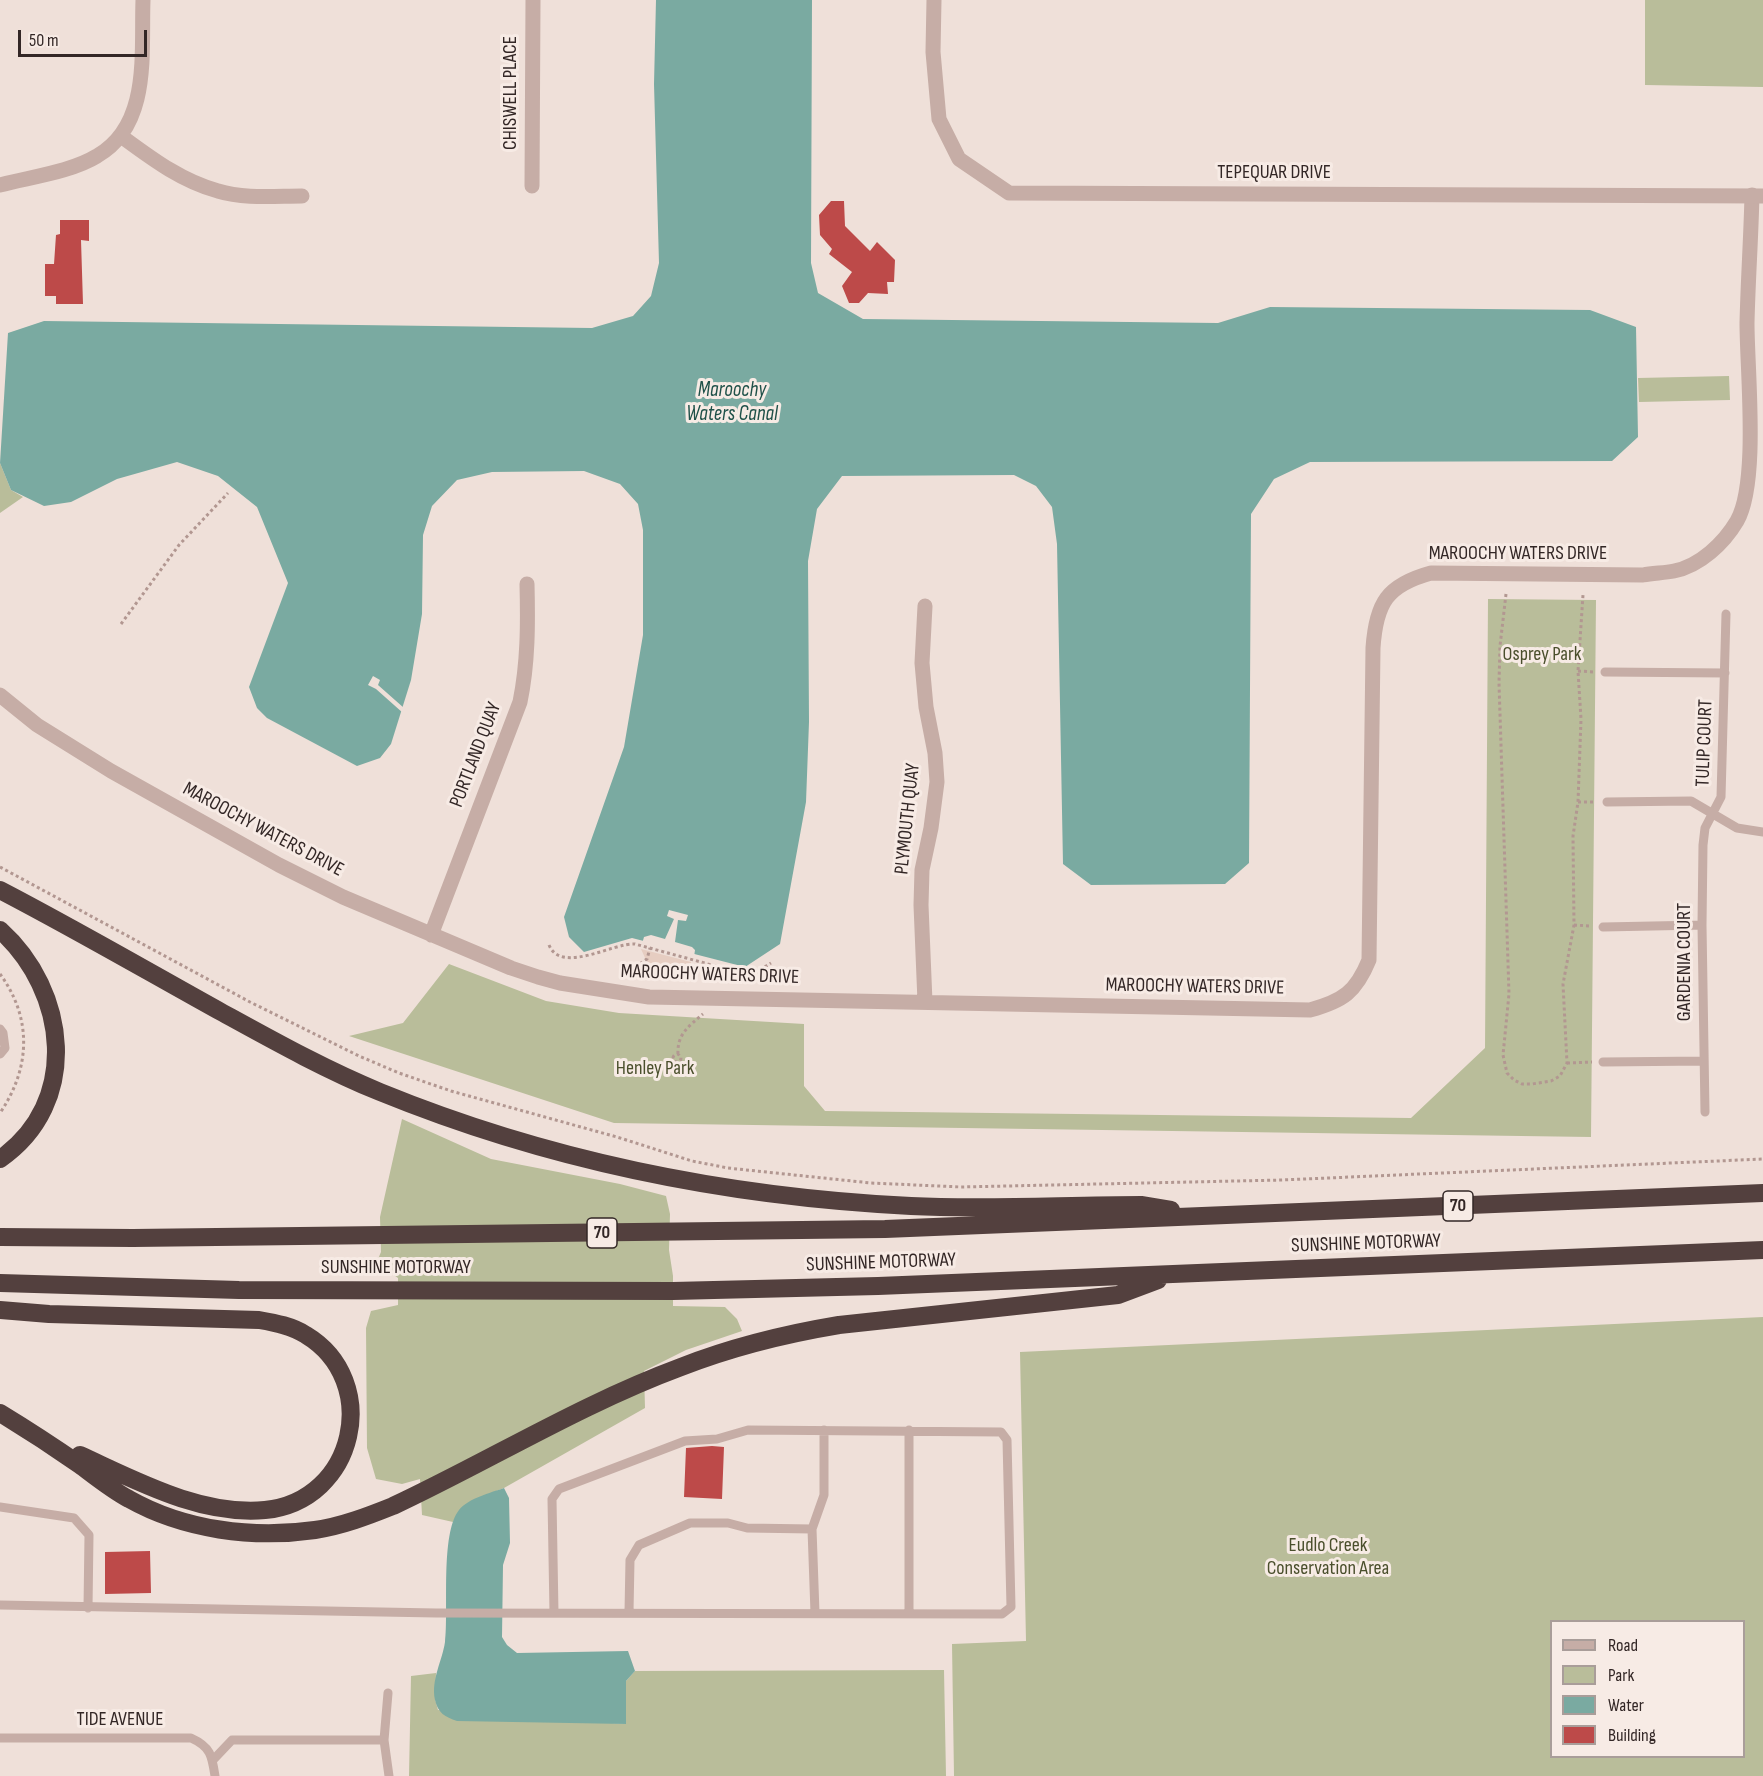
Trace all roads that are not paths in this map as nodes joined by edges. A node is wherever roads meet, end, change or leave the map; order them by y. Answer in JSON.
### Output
{"nodes":[{"id":1,"x":143,"y":0,"type":"edge"},
{"id":2,"x":533,"y":0,"type":"edge"},
{"id":3,"x":934,"y":0,"type":"edge"},
{"id":4,"x":121,"y":135,"type":"junction"},
{"id":5,"x":0,"y":185,"type":"edge"},
{"id":6,"x":532,"y":186,"type":"dead end"},
{"id":7,"x":1757,"y":195,"type":"edge"},
{"id":8,"x":302,"y":196,"type":"dead end"},
{"id":9,"x":527,"y":584,"type":"dead end"},
{"id":10,"x":926,"y":606,"type":"dead end"},
{"id":11,"x":1726,"y":614,"type":"dead end"},
{"id":12,"x":1605,"y":672,"type":"dead end"},
{"id":13,"x":1725,"y":673,"type":"junction"},
{"id":14,"x":0,"y":695,"type":"edge"},
{"id":15,"x":1606,"y":802,"type":"road end"},
{"id":16,"x":1712,"y":813,"type":"junction"},
{"id":17,"x":1763,"y":832,"type":"edge"},
{"id":18,"x":0,"y":890,"type":"edge"},
{"id":19,"x":1702,"y":925,"type":"junction"},
{"id":20,"x":1603,"y":927,"type":"road end"},
{"id":21,"x":0,"y":930,"type":"edge"},
{"id":22,"x":431,"y":935,"type":"junction"},
{"id":23,"x":925,"y":1002,"type":"junction"},
{"id":24,"x":0,"y":1029,"type":"edge"},
{"id":25,"x":0,"y":1054,"type":"edge"},
{"id":26,"x":1704,"y":1061,"type":"junction"},
{"id":27,"x":1603,"y":1062,"type":"road end"},
{"id":28,"x":1705,"y":1112,"type":"dead end"},
{"id":29,"x":0,"y":1159,"type":"edge"},
{"id":30,"x":1763,"y":1193,"type":"edge"},
{"id":31,"x":1204,"y":1216,"type":"junction"},
{"id":32,"x":0,"y":1237,"type":"edge"},
{"id":33,"x":1763,"y":1250,"type":"edge"},
{"id":34,"x":1173,"y":1274,"type":"junction"},
{"id":35,"x":0,"y":1283,"type":"edge"},
{"id":36,"x":0,"y":1310,"type":"edge"},
{"id":37,"x":0,"y":1413,"type":"edge"},
{"id":38,"x":824,"y":1430,"type":"junction"},
{"id":39,"x":909,"y":1430,"type":"junction"},
{"id":40,"x":38,"y":1435,"type":"junction"},
{"id":41,"x":0,"y":1507,"type":"edge"},
{"id":42,"x":812,"y":1529,"type":"junction"},
{"id":43,"x":0,"y":1605,"type":"edge"},
{"id":44,"x":88,"y":1608,"type":"junction"},
{"id":45,"x":629,"y":1612,"type":"junction"},
{"id":46,"x":554,"y":1613,"type":"junction"},
{"id":47,"x":815,"y":1613,"type":"junction"},
{"id":48,"x":909,"y":1614,"type":"junction"},
{"id":49,"x":388,"y":1693,"type":"dead end"},
{"id":50,"x":0,"y":1738,"type":"edge"},
{"id":51,"x":384,"y":1740,"type":"junction"},
{"id":52,"x":213,"y":1760,"type":"junction"},
{"id":53,"x":215,"y":1776,"type":"edge"},
{"id":54,"x":389,"y":1776,"type":"edge"}],
"edges":[{"from":1,"to":4,"type":"street"},
{"from":2,"to":6,"type":"street","name":"CHISWELL PLACE"},
{"from":3,"to":7,"type":"street","name":"TEPEQUAR DRIVE"},
{"from":4,"to":5,"type":"street"},
{"from":4,"to":8,"type":"street"},
{"from":7,"to":23,"type":"street","name":"MAROOCHY WATERS DRIVE"},
{"from":9,"to":22,"type":"street","name":"PORTLAND QUAY"},
{"from":10,"to":23,"type":"street","name":"PLYMOUTH QUAY"},
{"from":11,"to":13,"type":"lane","name":"TULIP COURT"},
{"from":12,"to":13,"type":"lane"},
{"from":13,"to":16,"type":"lane","name":"TULIP COURT"},
{"from":14,"to":22,"type":"street","name":"MAROOCHY WATERS DRIVE"},
{"from":15,"to":16,"type":"lane"},
{"from":16,"to":17,"type":"lane"},
{"from":16,"to":19,"type":"lane","name":"GARDENIA COURT"},
{"from":18,"to":31,"type":"highway"},
{"from":19,"to":20,"type":"lane"},
{"from":19,"to":26,"type":"lane","name":"GARDENIA COURT"},
{"from":21,"to":29,"type":"highway"},
{"from":22,"to":23,"type":"street","name":"MAROOCHY WATERS DRIVE"},
{"from":24,"to":25,"type":"lane"},
{"from":26,"to":27,"type":"lane"},
{"from":26,"to":28,"type":"lane","name":"GARDENIA COURT"},
{"from":30,"to":31,"type":"highway","name":"SUNSHINE MOTORWAY","number":"70"},
{"from":31,"to":32,"type":"highway","name":"SUNSHINE MOTORWAY","number":"70"},
{"from":33,"to":34,"type":"highway","name":"SUNSHINE MOTORWAY"},
{"from":34,"to":35,"type":"highway","name":"SUNSHINE MOTORWAY"},
{"from":34,"to":40,"type":"highway"},
{"from":36,"to":40,"type":"highway"},
{"from":37,"to":40,"type":"highway"},
{"from":38,"to":39,"type":"lane"},
{"from":38,"to":42,"type":"lane"},
{"from":38,"to":46,"type":"lane"},
{"from":39,"to":48,"type":"lane"},
{"from":39,"to":48,"type":"lane"},
{"from":41,"to":44,"type":"lane"},
{"from":42,"to":45,"type":"lane"},
{"from":42,"to":47,"type":"lane"},
{"from":43,"to":44,"type":"lane"},
{"from":44,"to":46,"type":"lane"},
{"from":45,"to":46,"type":"lane"},
{"from":45,"to":47,"type":"lane"},
{"from":47,"to":48,"type":"lane"},
{"from":49,"to":51,"type":"lane"},
{"from":50,"to":52,"type":"lane","name":"TIDE AVENUE"},
{"from":51,"to":52,"type":"lane"},
{"from":51,"to":54,"type":"lane"},
{"from":52,"to":53,"type":"lane"}]}
